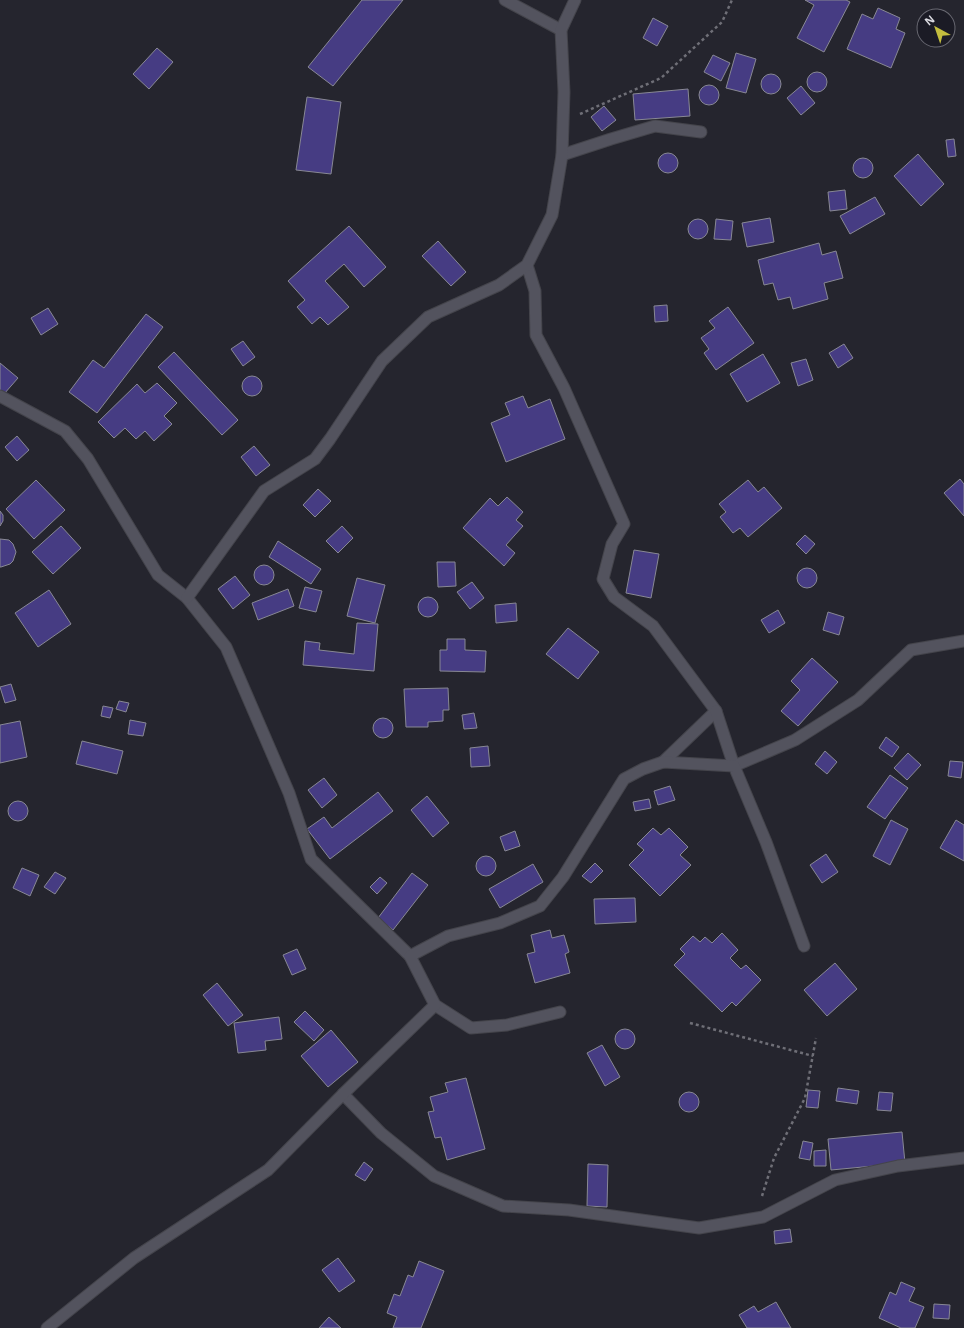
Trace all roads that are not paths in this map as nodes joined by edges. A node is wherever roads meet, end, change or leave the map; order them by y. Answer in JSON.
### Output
{"nodes":[{"id":1,"x":504,"y":0,"type":"edge"},
{"id":2,"x":575,"y":0,"type":"edge"},
{"id":3,"x":561,"y":30,"type":"junction"},
{"id":4,"x":701,"y":132,"type":"dead end"},
{"id":5,"x":562,"y":155,"type":"junction"},
{"id":6,"x":527,"y":265,"type":"junction"},
{"id":7,"x":0,"y":396,"type":"edge"},
{"id":8,"x":187,"y":598,"type":"junction"},
{"id":9,"x":964,"y":642,"type":"edge"},
{"id":10,"x":716,"y":711,"type":"junction"},
{"id":11,"x":663,"y":762,"type":"junction"},
{"id":12,"x":734,"y":766,"type":"junction"},
{"id":13,"x":804,"y":946,"type":"dead end"},
{"id":14,"x":410,"y":956,"type":"junction"},
{"id":15,"x":435,"y":1005,"type":"junction"},
{"id":16,"x":560,"y":1012,"type":"dead end"},
{"id":17,"x":343,"y":1094,"type":"junction"},
{"id":18,"x":964,"y":1158,"type":"edge"},
{"id":19,"x":47,"y":1328,"type":"edge"}],
"edges":[{"from":1,"to":3,"type":"street"},
{"from":2,"to":3,"type":"street"},
{"from":3,"to":5,"type":"street"},
{"from":4,"to":5,"type":"street"},
{"from":5,"to":6,"type":"street"},
{"from":6,"to":8,"type":"street"},
{"from":6,"to":10,"type":"street"},
{"from":7,"to":8,"type":"street"},
{"from":8,"to":14,"type":"street"},
{"from":9,"to":12,"type":"street"},
{"from":10,"to":11,"type":"street"},
{"from":10,"to":12,"type":"street"},
{"from":11,"to":12,"type":"street"},
{"from":11,"to":14,"type":"street"},
{"from":12,"to":13,"type":"street"},
{"from":14,"to":15,"type":"street"},
{"from":15,"to":16,"type":"street"},
{"from":15,"to":17,"type":"street"},
{"from":17,"to":18,"type":"street"},
{"from":17,"to":19,"type":"street"}]}
